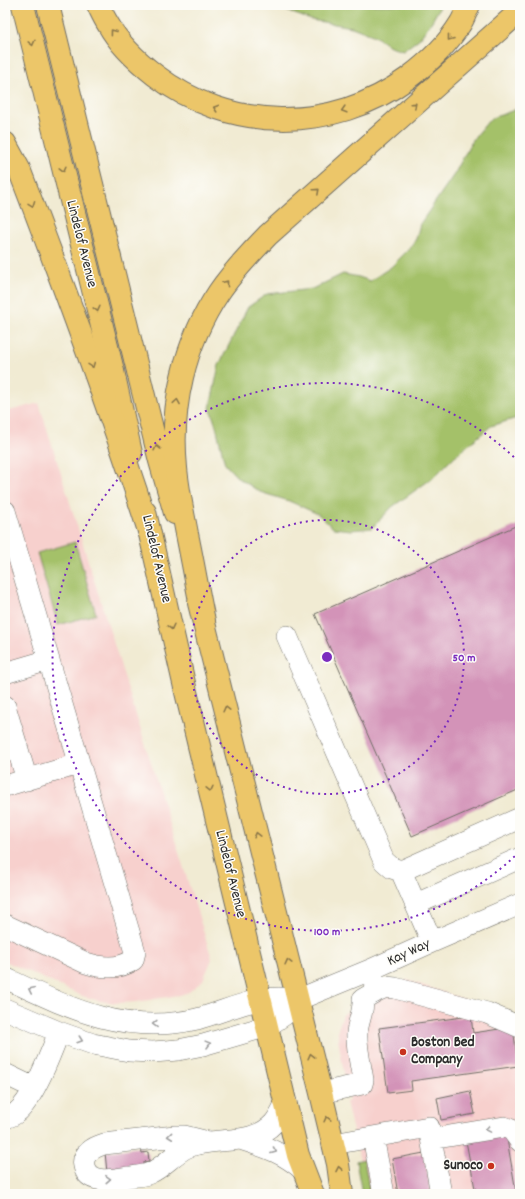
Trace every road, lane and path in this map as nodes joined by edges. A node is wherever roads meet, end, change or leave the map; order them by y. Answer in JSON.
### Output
{"nodes":[{"id":1,"x":23,"y":5,"type":"edge"},
{"id":2,"x":48,"y":5,"type":"edge"},
{"id":3,"x":98,"y":5,"type":"edge"},
{"id":4,"x":469,"y":5,"type":"edge"},
{"id":5,"x":520,"y":11,"type":"edge"},
{"id":6,"x":5,"y":143,"type":"edge"},
{"id":7,"x":5,"y":512,"type":"edge"},
{"id":8,"x":149,"y":531,"type":"junction"},
{"id":9,"x":204,"y":621,"type":"junction"},
{"id":10,"x":287,"y":636,"type":"dead end"},
{"id":11,"x":49,"y":660,"type":"junction"},
{"id":12,"x":5,"y":673,"type":"edge"},
{"id":13,"x":5,"y":706,"type":"edge"},
{"id":14,"x":79,"y":764,"type":"junction"},
{"id":15,"x":27,"y":780,"type":"junction"},
{"id":16,"x":5,"y":786,"type":"edge"},
{"id":17,"x":520,"y":818,"type":"edge"},
{"id":18,"x":520,"y":858,"type":"edge"},
{"id":19,"x":401,"y":871,"type":"junction"},
{"id":20,"x":416,"y":904,"type":"junction"},
{"id":21,"x":520,"y":904,"type":"edge"},
{"id":22,"x":5,"y":924,"type":"edge"},
{"id":23,"x":432,"y":942,"type":"junction"},
{"id":24,"x":370,"y":970,"type":"junction"},
{"id":25,"x":5,"y":978,"type":"edge"},
{"id":26,"x":377,"y":991,"type":"junction"},
{"id":27,"x":261,"y":999,"type":"junction"},
{"id":28,"x":297,"y":1000,"type":"junction"},
{"id":29,"x":5,"y":1008,"type":"edge"},
{"id":30,"x":268,"y":1026,"type":"junction"},
{"id":31,"x":520,"y":1026,"type":"edge"},
{"id":32,"x":59,"y":1032,"type":"junction"},
{"id":33,"x":5,"y":1074,"type":"edge"},
{"id":34,"x":34,"y":1088,"type":"junction"},
{"id":35,"x":321,"y":1093,"type":"junction"},
{"id":36,"x":287,"y":1107,"type":"junction"},
{"id":37,"x":5,"y":1118,"type":"edge"},
{"id":38,"x":373,"y":1137,"type":"junction"},
{"id":39,"x":240,"y":1139,"type":"junction"},
{"id":40,"x":431,"y":1140,"type":"junction"},
{"id":41,"x":520,"y":1141,"type":"edge"},
{"id":42,"x":208,"y":1142,"type":"junction"},
{"id":43,"x":333,"y":1144,"type":"junction"},
{"id":44,"x":304,"y":1171,"type":"junction"},
{"id":45,"x":313,"y":1194,"type":"edge"},
{"id":46,"x":342,"y":1194,"type":"edge"},
{"id":47,"x":384,"y":1194,"type":"edge"},
{"id":48,"x":441,"y":1194,"type":"edge"}],
"edges":[{"from":1,"to":8,"type":"main road","name":"Lindelof Avenue","one_way":true},
{"from":9,"to":2,"type":"main road","name":"Lindelof Avenue","one_way":true},
{"from":4,"to":3,"type":"main road","one_way":true},
{"from":9,"to":5,"type":"main road","one_way":true},
{"from":6,"to":8,"type":"main road","one_way":true},
{"from":7,"to":11,"type":"street"},
{"from":8,"to":27,"type":"main road","name":"Lindelof Avenue","one_way":true},
{"from":28,"to":9,"type":"main road","name":"Lindelof Avenue","one_way":true},
{"from":10,"to":19,"type":"street"},
{"from":11,"to":12,"type":"street"},
{"from":11,"to":14,"type":"street"},
{"from":13,"to":15,"type":"street"},
{"from":14,"to":15,"type":"street"},
{"from":14,"to":22,"type":"street"},
{"from":15,"to":16,"type":"street"},
{"from":17,"to":19,"type":"street"},
{"from":18,"to":20,"type":"street"},
{"from":19,"to":20,"type":"street"},
{"from":20,"to":23,"type":"street"},
{"from":21,"to":23,"type":"street","name":"Kay Way"},
{"from":23,"to":24,"type":"street","name":"Kay Way"},
{"from":24,"to":26,"type":"street"},
{"from":24,"to":28,"type":"street","name":"Kay Way"},
{"from":27,"to":25,"type":"street","one_way":true},
{"from":26,"to":31,"type":"street"},
{"from":26,"to":35,"type":"street"},
{"from":27,"to":28,"type":"street"},
{"from":27,"to":30,"type":"main road","name":"Lindelof Avenue"},
{"from":28,"to":30,"type":"street"},
{"from":35,"to":28,"type":"main road","name":"Lindelof Avenue","one_way":true},
{"from":29,"to":32,"type":"street"},
{"from":32,"to":30,"type":"street","one_way":true},
{"from":30,"to":36,"type":"main road","name":"Lindelof Avenue"},
{"from":32,"to":34,"type":"street"},
{"from":33,"to":34,"type":"street"},
{"from":34,"to":37,"type":"street"},
{"from":43,"to":35,"type":"main road","name":"Lindelof Avenue","one_way":true},
{"from":36,"to":39,"type":"street"},
{"from":36,"to":44,"type":"main road","name":"Lindelof Avenue"},
{"from":38,"to":40,"type":"street"},
{"from":38,"to":43,"type":"street"},
{"from":38,"to":47,"type":"street"},
{"from":39,"to":42,"type":"street"},
{"from":39,"to":44,"type":"street","one_way":true},
{"from":41,"to":40,"type":"street","one_way":true},
{"from":40,"to":48,"type":"street"},
{"from":42,"to":42,"type":"street","one_way":true},
{"from":46,"to":43,"type":"main road","name":"Lindelof Avenue","one_way":true},
{"from":44,"to":45,"type":"main road","name":"Lindelof Avenue"}]}
